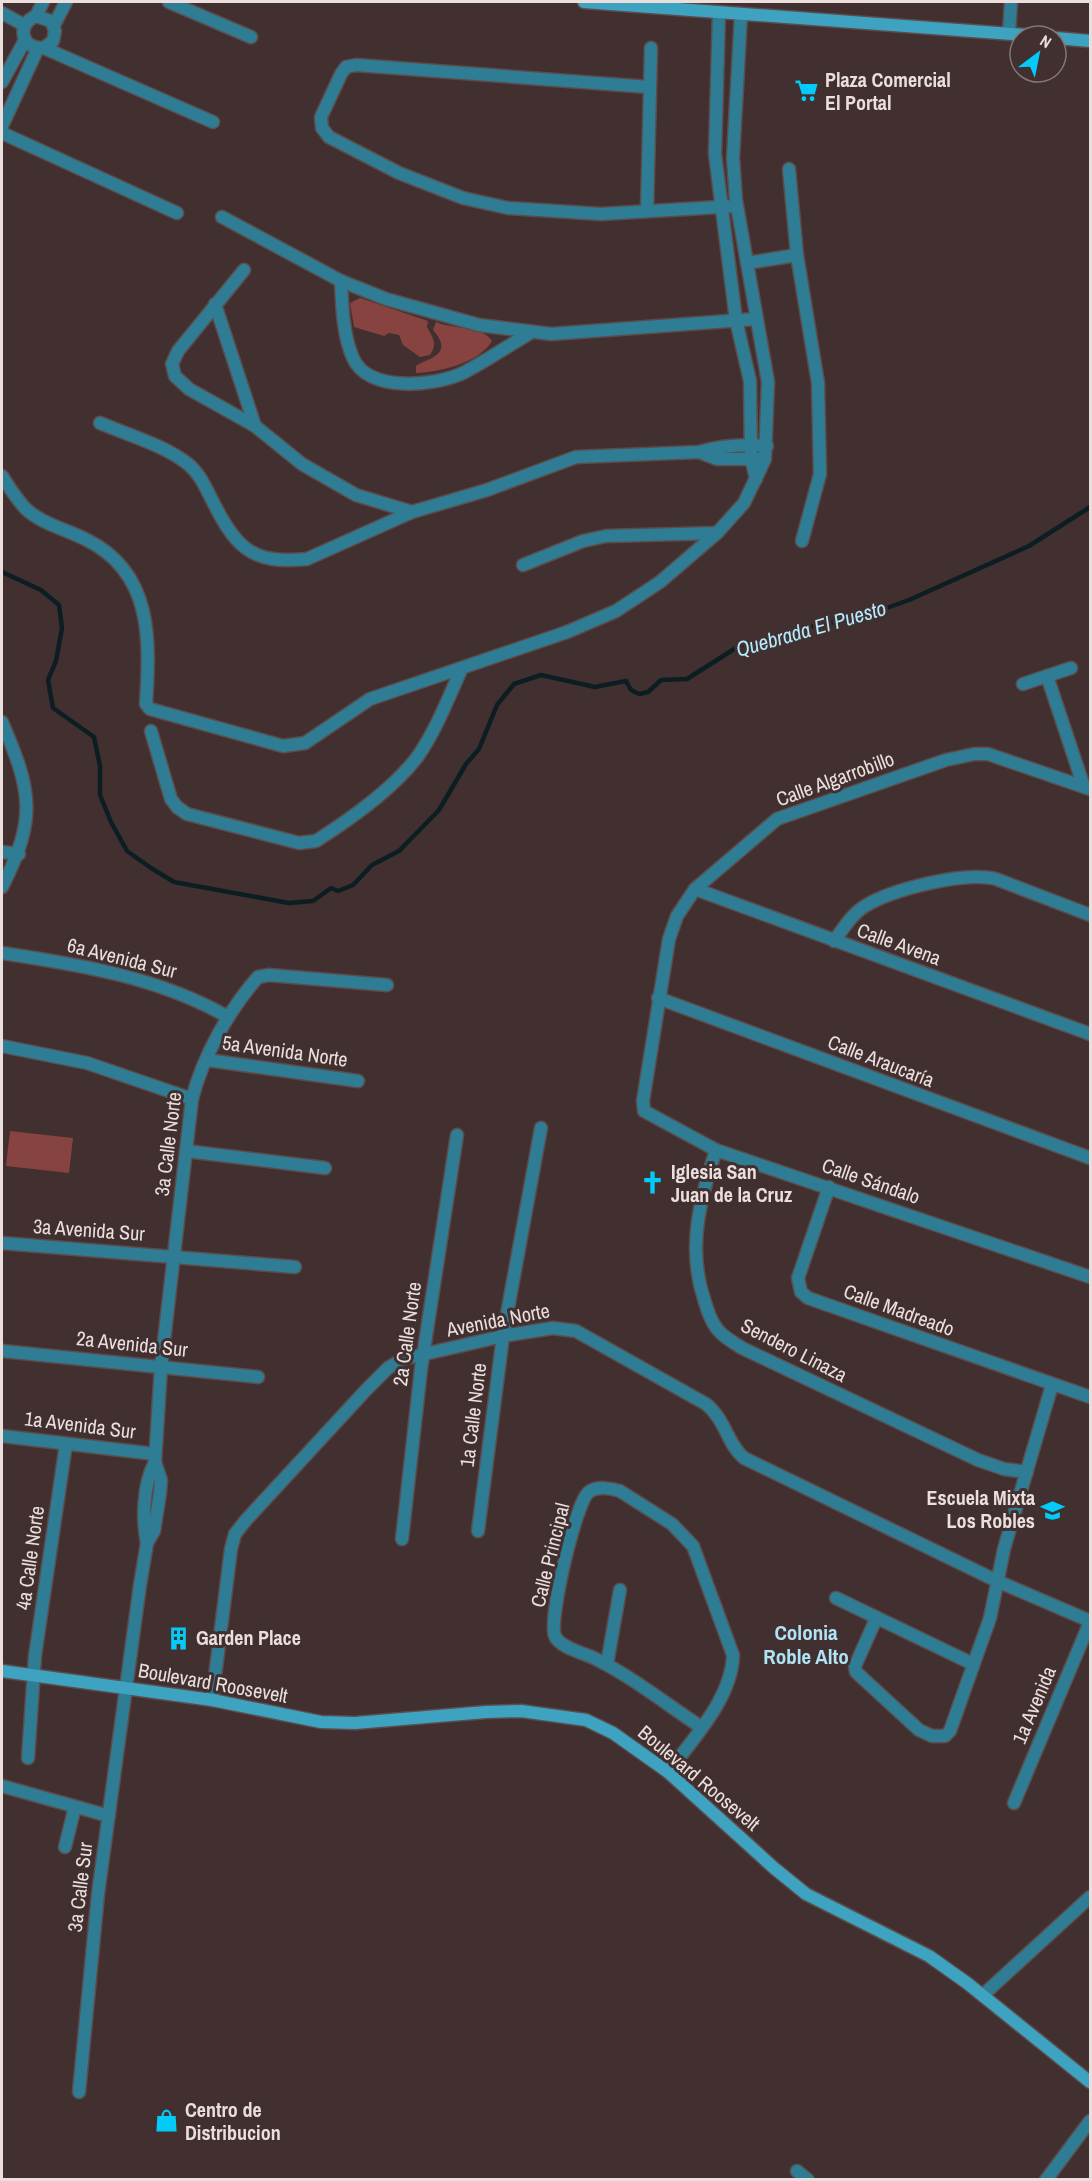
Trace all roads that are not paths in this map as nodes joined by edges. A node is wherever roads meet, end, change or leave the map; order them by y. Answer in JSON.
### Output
{"nodes":[{"id":1,"x":43,"y":2,"type":"edge"},
{"id":2,"x":66,"y":2,"type":"edge"},
{"id":3,"x":169,"y":2,"type":"edge"},
{"id":4,"x":584,"y":2,"type":"edge"},
{"id":5,"x":1011,"y":2,"type":"edge"},
{"id":6,"x":633,"y":4,"type":"edge"},
{"id":7,"x":719,"y":12,"type":"junction"},
{"id":8,"x":2,"y":13,"type":"edge"},
{"id":9,"x":741,"y":14,"type":"junction"},
{"id":10,"x":36,"y":16,"type":"junction"},
{"id":11,"x":1010,"y":24,"type":"edge"},
{"id":12,"x":54,"y":25,"type":"junction"},
{"id":13,"x":24,"y":26,"type":"junction"},
{"id":14,"x":1008,"y":33,"type":"edge"},
{"id":15,"x":251,"y":38,"type":"dead end"},
{"id":16,"x":1068,"y":39,"type":"edge"},
{"id":17,"x":25,"y":40,"type":"junction"},
{"id":18,"x":1090,"y":41,"type":"edge"},
{"id":19,"x":41,"y":48,"type":"junction"},
{"id":20,"x":651,"y":48,"type":"dead end"},
{"id":21,"x":2,"y":82,"type":"edge"},
{"id":22,"x":649,"y":87,"type":"junction"},
{"id":23,"x":213,"y":122,"type":"dead end"},
{"id":24,"x":2,"y":126,"type":"edge"},
{"id":25,"x":2,"y":133,"type":"edge"},
{"id":26,"x":789,"y":169,"type":"dead end"},
{"id":27,"x":737,"y":206,"type":"junction"},
{"id":28,"x":720,"y":208,"type":"junction"},
{"id":29,"x":647,"y":211,"type":"junction"},
{"id":30,"x":177,"y":213,"type":"dead end"},
{"id":31,"x":222,"y":217,"type":"dead end"},
{"id":32,"x":797,"y":255,"type":"junction"},
{"id":33,"x":747,"y":263,"type":"junction"},
{"id":34,"x":244,"y":270,"type":"dead end"},
{"id":35,"x":341,"y":281,"type":"junction"},
{"id":36,"x":215,"y":304,"type":"junction"},
{"id":37,"x":756,"y":319,"type":"junction"},
{"id":38,"x":736,"y":321,"type":"junction"},
{"id":39,"x":530,"y":333,"type":"junction"},
{"id":40,"x":100,"y":423,"type":"dead end"},
{"id":41,"x":255,"y":426,"type":"junction"},
{"id":42,"x":751,"y":445,"type":"junction"},
{"id":43,"x":699,"y":452,"type":"junction"},
{"id":44,"x":766,"y":452,"type":"junction"},
{"id":45,"x":751,"y":458,"type":"junction"},
{"id":46,"x":2,"y":476,"type":"edge"},
{"id":47,"x":756,"y":479,"type":"junction"},
{"id":48,"x":412,"y":512,"type":"junction"},
{"id":49,"x":717,"y":533,"type":"junction"},
{"id":50,"x":802,"y":541,"type":"dead end"},
{"id":51,"x":524,"y":565,"type":"dead end"},
{"id":52,"x":1071,"y":668,"type":"dead end"},
{"id":53,"x":461,"y":670,"type":"junction"},
{"id":54,"x":1047,"y":676,"type":"junction"},
{"id":55,"x":1023,"y":684,"type":"dead end"},
{"id":56,"x":2,"y":722,"type":"edge"},
{"id":57,"x":151,"y":731,"type":"dead end"},
{"id":58,"x":2,"y":751,"type":"edge"},
{"id":59,"x":15,"y":752,"type":"junction"},
{"id":60,"x":1087,"y":788,"type":"edge"},
{"id":61,"x":2,"y":852,"type":"edge"},
{"id":62,"x":19,"y":854,"type":"junction"},
{"id":63,"x":2,"y":887,"type":"edge"},
{"id":64,"x":695,"y":889,"type":"junction"},
{"id":65,"x":1090,"y":915,"type":"edge"},
{"id":66,"x":834,"y":941,"type":"junction"},
{"id":67,"x":2,"y":953,"type":"edge"},
{"id":68,"x":387,"y":986,"type":"dead end"},
{"id":69,"x":658,"y":998,"type":"junction"},
{"id":70,"x":228,"y":1017,"type":"junction"},
{"id":71,"x":1090,"y":1034,"type":"edge"},
{"id":72,"x":2,"y":1046,"type":"edge"},
{"id":73,"x":207,"y":1060,"type":"junction"},
{"id":74,"x":358,"y":1081,"type":"dead end"},
{"id":75,"x":192,"y":1099,"type":"junction"},
{"id":76,"x":644,"y":1111,"type":"joint"},
{"id":77,"x":541,"y":1128,"type":"dead end"},
{"id":78,"x":457,"y":1135,"type":"dead end"},
{"id":79,"x":716,"y":1150,"type":"junction"},
{"id":80,"x":186,"y":1151,"type":"junction"},
{"id":81,"x":1090,"y":1158,"type":"edge"},
{"id":82,"x":325,"y":1168,"type":"dead end"},
{"id":83,"x":829,"y":1187,"type":"junction"},
{"id":84,"x":2,"y":1243,"type":"edge"},
{"id":85,"x":174,"y":1256,"type":"junction"},
{"id":86,"x":295,"y":1267,"type":"dead end"},
{"id":87,"x":1090,"y":1277,"type":"edge"},
{"id":88,"x":503,"y":1336,"type":"junction"},
{"id":89,"x":2,"y":1351,"type":"edge"},
{"id":90,"x":423,"y":1355,"type":"junction"},
{"id":91,"x":161,"y":1367,"type":"junction"},
{"id":92,"x":258,"y":1377,"type":"dead end"},
{"id":93,"x":1052,"y":1385,"type":"junction"},
{"id":94,"x":1090,"y":1397,"type":"edge"},
{"id":95,"x":2,"y":1436,"type":"edge"},
{"id":96,"x":66,"y":1444,"type":"junction"},
{"id":97,"x":155,"y":1458,"type":"junction"},
{"id":98,"x":1027,"y":1472,"type":"junction"},
{"id":99,"x":478,"y":1531,"type":"dead end"},
{"id":100,"x":402,"y":1539,"type":"dead end"},
{"id":101,"x":1001,"y":1583,"type":"junction"},
{"id":102,"x":620,"y":1590,"type":"dead end"},
{"id":103,"x":836,"y":1598,"type":"dead end"},
{"id":104,"x":876,"y":1619,"type":"junction"},
{"id":105,"x":1090,"y":1621,"type":"edge"},
{"id":106,"x":607,"y":1664,"type":"junction"},
{"id":107,"x":973,"y":1664,"type":"junction"},
{"id":108,"x":2,"y":1671,"type":"edge"},
{"id":109,"x":32,"y":1677,"type":"junction"},
{"id":110,"x":127,"y":1687,"type":"junction"},
{"id":111,"x":212,"y":1700,"type":"junction"},
{"id":112,"x":701,"y":1727,"type":"junction"},
{"id":113,"x":28,"y":1758,"type":"dead end"},
{"id":114,"x":668,"y":1772,"type":"junction"},
{"id":115,"x":2,"y":1786,"type":"edge"},
{"id":116,"x":1014,"y":1803,"type":"dead end"},
{"id":117,"x":75,"y":1807,"type":"junction"},
{"id":118,"x":109,"y":1816,"type":"junction"},
{"id":119,"x":65,"y":1847,"type":"dead end"},
{"id":120,"x":1090,"y":1897,"type":"edge"},
{"id":121,"x":983,"y":1995,"type":"junction"},
{"id":122,"x":1090,"y":2082,"type":"edge"},
{"id":123,"x":79,"y":2091,"type":"dead end"},
{"id":124,"x":1090,"y":2121,"type":"edge"},
{"id":125,"x":797,"y":2171,"type":"dead end"},
{"id":126,"x":808,"y":2180,"type":"edge"},
{"id":127,"x":1046,"y":2180,"type":"edge"}],
"edges":[{"from":1,"to":10,"type":"street"},
{"from":2,"to":12,"type":"street"},
{"from":3,"to":15,"type":"street"},
{"from":4,"to":6,"type":"main road"},
{"from":5,"to":11,"type":"street"},
{"from":6,"to":7,"type":"main road"},
{"from":7,"to":9,"type":"main road"},
{"from":7,"to":28,"type":"street"},
{"from":8,"to":13,"type":"street"},
{"from":9,"to":14,"type":"main road"},
{"from":9,"to":27,"type":"street"},
{"from":10,"to":12,"type":"street"},
{"from":10,"to":13,"type":"street"},
{"from":12,"to":19,"type":"street"},
{"from":13,"to":17,"type":"street"},
{"from":16,"to":18,"type":"main road"},
{"from":17,"to":19,"type":"street"},
{"from":17,"to":21,"type":"street"},
{"from":19,"to":23,"type":"street"},
{"from":19,"to":24,"type":"street"},
{"from":20,"to":22,"type":"street"},
{"from":22,"to":29,"type":"street"},
{"from":22,"to":29,"type":"street"},
{"from":25,"to":30,"type":"street"},
{"from":26,"to":32,"type":"street"},
{"from":27,"to":28,"type":"street"},
{"from":27,"to":33,"type":"street"},
{"from":28,"to":29,"type":"street"},
{"from":28,"to":38,"type":"street"},
{"from":31,"to":35,"type":"street"},
{"from":32,"to":33,"type":"street"},
{"from":32,"to":50,"type":"street"},
{"from":33,"to":37,"type":"street"},
{"from":34,"to":36,"type":"street"},
{"from":35,"to":39,"type":"street"},
{"from":35,"to":39,"type":"street"},
{"from":36,"to":41,"type":"street"},
{"from":36,"to":41,"type":"street"},
{"from":37,"to":38,"type":"street"},
{"from":37,"to":44,"type":"street"},
{"from":38,"to":39,"type":"street"},
{"from":38,"to":42,"type":"street"},
{"from":40,"to":48,"type":"street"},
{"from":41,"to":48,"type":"street"},
{"from":42,"to":43,"type":"street"},
{"from":42,"to":44,"type":"street"},
{"from":42,"to":45,"type":"street"},
{"from":43,"to":45,"type":"street"},
{"from":43,"to":48,"type":"street"},
{"from":44,"to":45,"type":"street"},
{"from":44,"to":47,"type":"street"},
{"from":45,"to":47,"type":"street"},
{"from":46,"to":53,"type":"street"},
{"from":47,"to":49,"type":"street"},
{"from":49,"to":51,"type":"street"},
{"from":49,"to":53,"type":"street"},
{"from":52,"to":54,"type":"street"},
{"from":53,"to":57,"type":"street"},
{"from":54,"to":55,"type":"street"},
{"from":54,"to":60,"type":"street"},
{"from":56,"to":59,"type":"street"},
{"from":58,"to":59,"type":"street"},
{"from":59,"to":62,"type":"street"},
{"from":60,"to":64,"type":"street","name":"Calle Algarrobillo"},
{"from":61,"to":62,"type":"street"},
{"from":62,"to":63,"type":"street"},
{"from":64,"to":66,"type":"street","name":"Calle Avena"},
{"from":64,"to":69,"type":"street","name":"Calle Algarrobillo"},
{"from":65,"to":66,"type":"street"},
{"from":66,"to":71,"type":"street","name":"Calle Avena"},
{"from":67,"to":70,"type":"street","name":"6a Avenida Sur"},
{"from":68,"to":70,"type":"street","name":"3a Calle Norte"},
{"from":69,"to":76,"type":"street","name":"Calle Algarrobillo"},
{"from":69,"to":81,"type":"street","name":"Calle Araucaría"},
{"from":70,"to":73,"type":"street","name":"3a Calle Norte"},
{"from":72,"to":75,"type":"street"},
{"from":73,"to":74,"type":"street","name":"5a Avenida Norte"},
{"from":73,"to":75,"type":"street","name":"3a Calle Norte"},
{"from":75,"to":80,"type":"street","name":"3a Calle Norte"},
{"from":76,"to":79,"type":"street","name":"Calle Sándalo"},
{"from":77,"to":88,"type":"street","name":"1a Calle Norte"},
{"from":78,"to":90,"type":"street","name":"2a Calle Norte"},
{"from":79,"to":83,"type":"street","name":"Calle Sándalo"},
{"from":79,"to":98,"type":"street","name":"Sendero Linaza"},
{"from":80,"to":82,"type":"street"},
{"from":80,"to":85,"type":"street","name":"3a Calle Norte"},
{"from":83,"to":87,"type":"street","name":"Calle Sándalo"},
{"from":83,"to":93,"type":"street","name":"Calle Madreado"},
{"from":84,"to":85,"type":"street","name":"3a Avenida Sur"},
{"from":85,"to":86,"type":"street","name":"3a Avenida Sur"},
{"from":85,"to":91,"type":"street","name":"3a Calle Norte"},
{"from":88,"to":90,"type":"street","name":"Avenida Norte"},
{"from":88,"to":99,"type":"street","name":"1a Calle Norte"},
{"from":88,"to":101,"type":"street","name":"Avenida Norte"},
{"from":89,"to":91,"type":"street","name":"2a Avenida Sur"},
{"from":90,"to":100,"type":"street","name":"2a Calle Norte"},
{"from":90,"to":111,"type":"street","name":"Avenida Norte"},
{"from":91,"to":92,"type":"street","name":"2a Avenida Sur"},
{"from":91,"to":97,"type":"street","name":"3a Calle Norte"},
{"from":93,"to":94,"type":"street","name":"Calle Madreado"},
{"from":93,"to":98,"type":"street"},
{"from":95,"to":96,"type":"street","name":"1a Avenida Sur"},
{"from":96,"to":97,"type":"street","name":"1a Avenida Sur"},
{"from":96,"to":109,"type":"street","name":"4a Calle Norte"},
{"from":97,"to":110,"type":"street","name":"3a Calle Norte"},
{"from":98,"to":101,"type":"street"},
{"from":101,"to":105,"type":"street","name":"Avenida Norte"},
{"from":101,"to":107,"type":"street"},
{"from":102,"to":106,"type":"street"},
{"from":103,"to":104,"type":"street"},
{"from":104,"to":107,"type":"street"},
{"from":104,"to":107,"type":"street"},
{"from":105,"to":116,"type":"street","name":"1a Avenida"},
{"from":106,"to":112,"type":"street"},
{"from":106,"to":112,"type":"street","name":"Calle Principal"},
{"from":108,"to":109,"type":"main road","name":"Boulevard Roosevelt"},
{"from":109,"to":110,"type":"main road","name":"Boulevard Roosevelt"},
{"from":109,"to":113,"type":"street","name":"4a Calle Norte"},
{"from":110,"to":111,"type":"main road","name":"Boulevard Roosevelt"},
{"from":110,"to":118,"type":"street","name":"3a Calle Sur"},
{"from":111,"to":114,"type":"main road","name":"Boulevard Roosevelt"},
{"from":112,"to":114,"type":"street"},
{"from":114,"to":121,"type":"main road","name":"Boulevard Roosevelt"},
{"from":115,"to":117,"type":"street"},
{"from":117,"to":118,"type":"street"},
{"from":117,"to":119,"type":"street"},
{"from":118,"to":123,"type":"street","name":"3a Calle Sur"},
{"from":120,"to":121,"type":"street"},
{"from":121,"to":122,"type":"main road","name":"Boulevard Roosevelt"},
{"from":124,"to":127,"type":"street"},
{"from":125,"to":126,"type":"street"}]}
